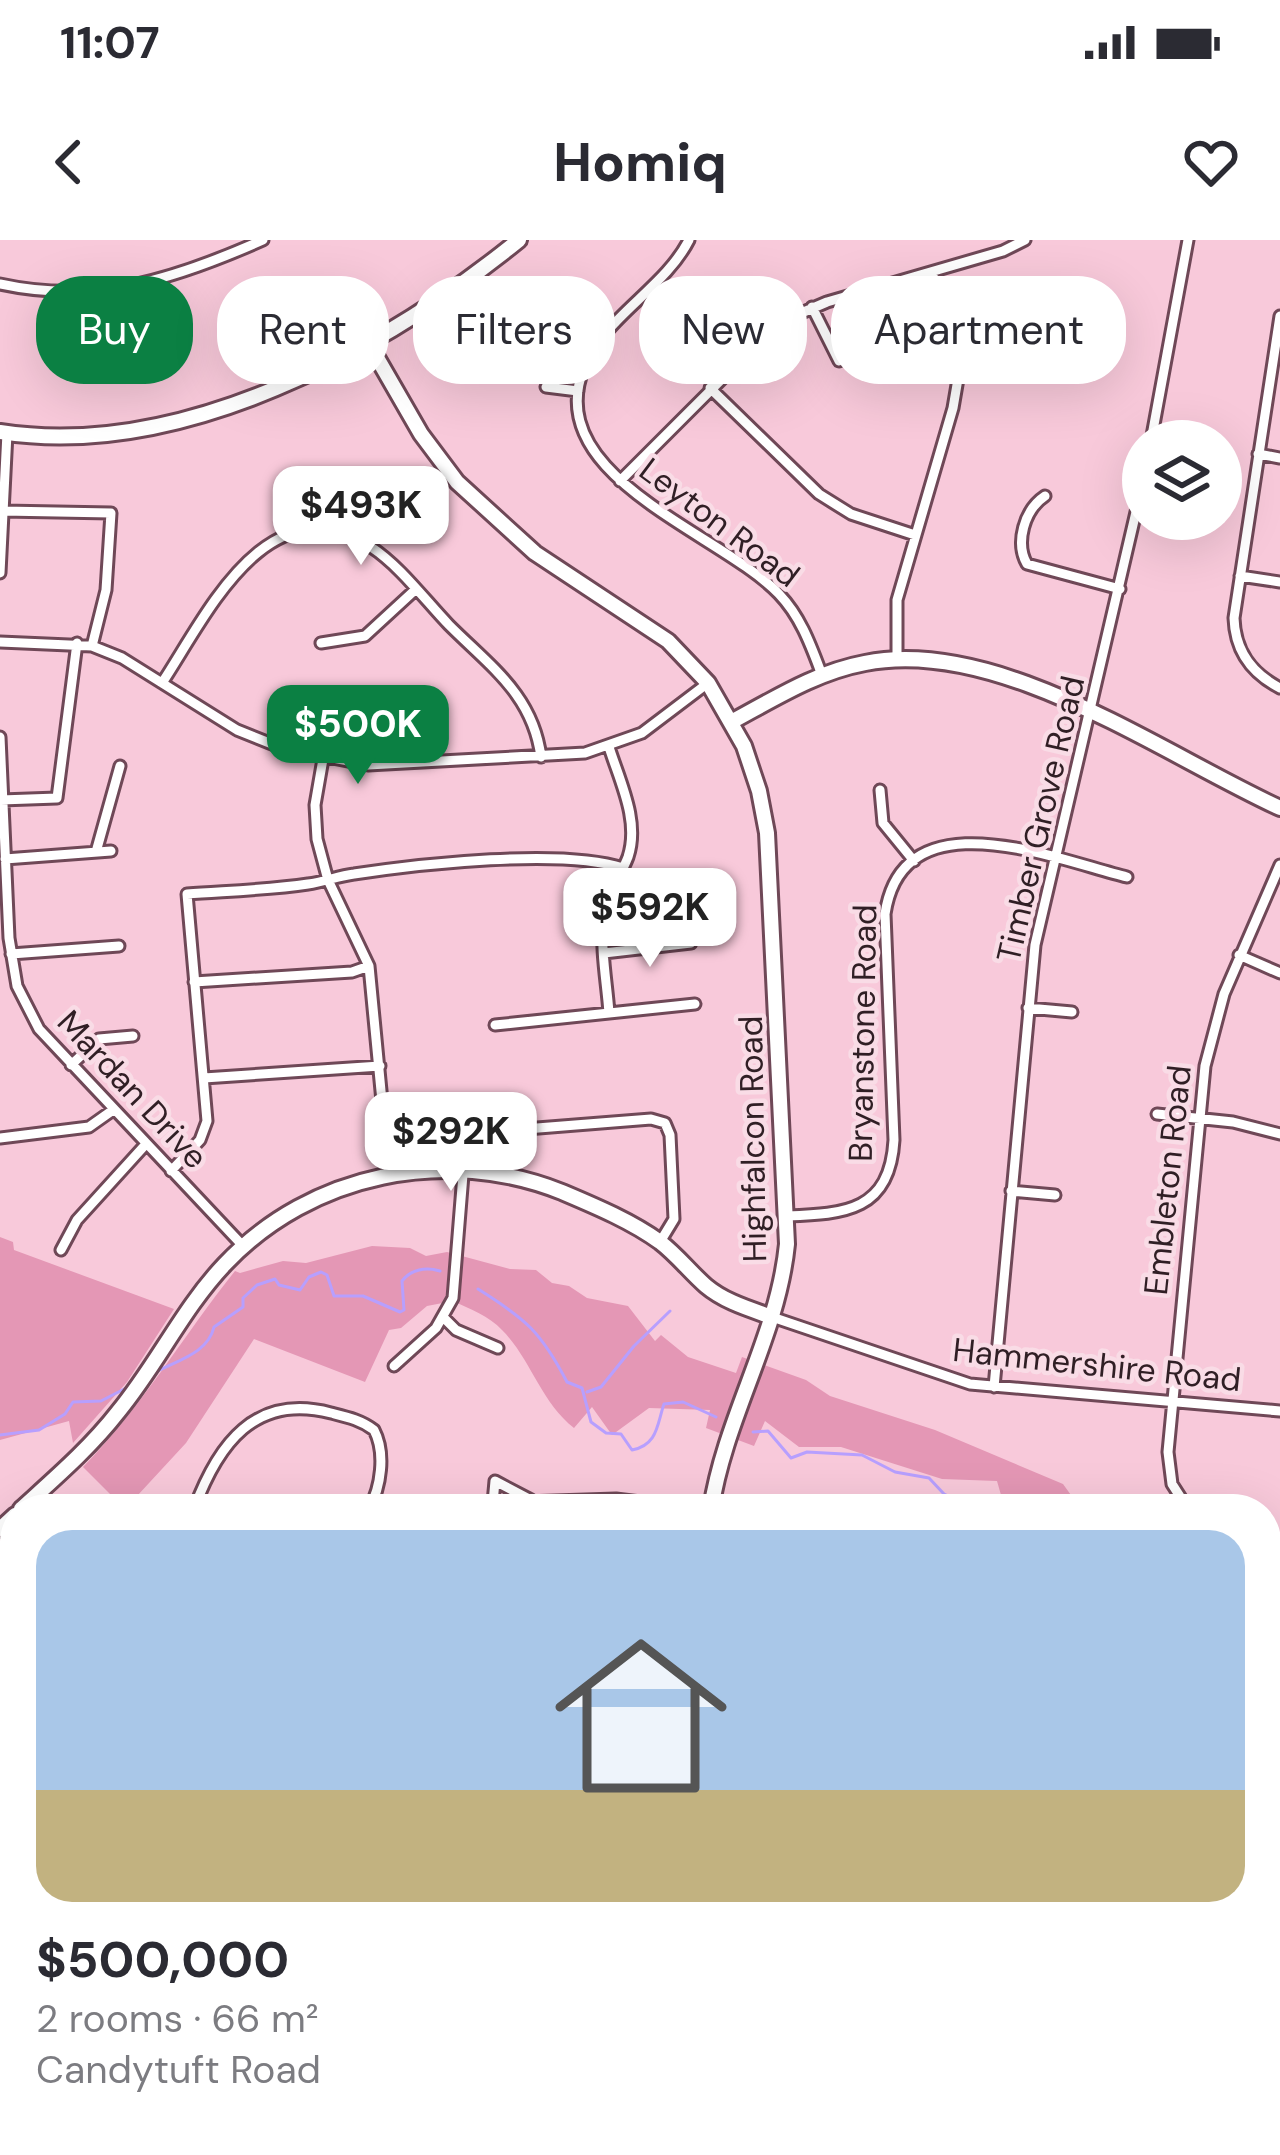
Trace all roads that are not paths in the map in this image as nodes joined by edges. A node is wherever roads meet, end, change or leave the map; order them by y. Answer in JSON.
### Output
{"nodes":[{"id":1,"x":263,"y":240,"type":"edge"},
{"id":2,"x":519,"y":240,"type":"edge"},
{"id":3,"x":689,"y":240,"type":"edge"},
{"id":4,"x":1024,"y":240,"type":"edge"},
{"id":5,"x":1188,"y":240,"type":"edge"},
{"id":6,"x":932,"y":272,"type":"junction"},
{"id":7,"x":933,"y":276,"type":"edge"},
{"id":8,"x":0,"y":284,"type":"edge"},
{"id":9,"x":812,"y":307,"type":"junction"},
{"id":10,"x":1280,"y":316,"type":"edge"},
{"id":11,"x":389,"y":329,"type":"edge"},
{"id":12,"x":1279,"y":332,"type":"edge"},
{"id":13,"x":831,"y":345,"type":"edge"},
{"id":14,"x":389,"y":378,"type":"edge"},
{"id":15,"x":280,"y":384,"type":"edge"},
{"id":16,"x":957,"y":384,"type":"edge"},
{"id":17,"x":546,"y":387,"type":"dead end"},
{"id":18,"x":710,"y":388,"type":"junction"},
{"id":19,"x":578,"y":391,"type":"junction"},
{"id":20,"x":1155,"y":420,"type":"edge"},
{"id":21,"x":3,"y":433,"type":"edge"},
{"id":22,"x":1258,"y":454,"type":"junction"},
{"id":23,"x":1280,"y":458,"type":"edge"},
{"id":24,"x":620,"y":481,"type":"junction"},
{"id":25,"x":1045,"y":496,"type":"dead end"},
{"id":26,"x":327,"y":507,"type":"dead end"},
{"id":27,"x":3,"y":511,"type":"edge"},
{"id":28,"x":327,"y":532,"type":"junction"},
{"id":29,"x":915,"y":535,"type":"junction"},
{"id":30,"x":1131,"y":540,"type":"edge"},
{"id":31,"x":0,"y":573,"type":"edge"},
{"id":32,"x":1240,"y":576,"type":"junction"},
{"id":33,"x":1280,"y":582,"type":"edge"},
{"id":34,"x":1120,"y":589,"type":"junction"},
{"id":35,"x":415,"y":590,"type":"junction"},
{"id":36,"x":0,"y":642,"type":"edge"},
{"id":37,"x":77,"y":643,"type":"junction"},
{"id":38,"x":321,"y":643,"type":"dead end"},
{"id":39,"x":92,"y":646,"type":"junction"},
{"id":40,"x":897,"y":658,"type":"junction"},
{"id":41,"x":823,"y":675,"type":"junction"},
{"id":42,"x":161,"y":683,"type":"junction"},
{"id":43,"x":708,"y":683,"type":"junction"},
{"id":44,"x":1280,"y":688,"type":"edge"},
{"id":45,"x":1090,"y":714,"type":"junction"},
{"id":46,"x":731,"y":722,"type":"junction"},
{"id":47,"x":0,"y":737,"type":"edge"},
{"id":48,"x":609,"y":747,"type":"junction"},
{"id":49,"x":542,"y":757,"type":"junction"},
{"id":50,"x":322,"y":759,"type":"junction"},
{"id":51,"x":120,"y":766,"type":"dead end"},
{"id":52,"x":880,"y":790,"type":"dead end"},
{"id":53,"x":1,"y":800,"type":"edge"},
{"id":54,"x":1280,"y":808,"type":"edge"},
{"id":55,"x":111,"y":851,"type":"dead end"},
{"id":56,"x":96,"y":852,"type":"junction"},
{"id":57,"x":4,"y":859,"type":"junction"},
{"id":58,"x":1054,"y":860,"type":"junction"},
{"id":59,"x":914,"y":861,"type":"junction"},
{"id":60,"x":1280,"y":865,"type":"edge"},
{"id":61,"x":623,"y":868,"type":"junction"},
{"id":62,"x":1127,"y":877,"type":"dead end"},
{"id":63,"x":328,"y":880,"type":"junction"},
{"id":64,"x":691,"y":943,"type":"dead end"},
{"id":65,"x":118,"y":946,"type":"dead end"},
{"id":66,"x":604,"y":953,"type":"junction"},
{"id":67,"x":11,"y":954,"type":"junction"},
{"id":68,"x":1239,"y":955,"type":"junction"},
{"id":69,"x":369,"y":966,"type":"junction"},
{"id":70,"x":1280,"y":973,"type":"edge"},
{"id":71,"x":194,"y":982,"type":"junction"},
{"id":72,"x":695,"y":1004,"type":"dead end"},
{"id":73,"x":1028,"y":1009,"type":"junction"},
{"id":74,"x":1072,"y":1012,"type":"dead end"},
{"id":75,"x":609,"y":1013,"type":"junction"},
{"id":76,"x":495,"y":1025,"type":"dead end"},
{"id":77,"x":133,"y":1036,"type":"dead end"},
{"id":78,"x":71,"y":1065,"type":"junction"},
{"id":79,"x":380,"y":1066,"type":"junction"},
{"id":80,"x":204,"y":1078,"type":"junction"},
{"id":81,"x":113,"y":1110,"type":"junction"},
{"id":82,"x":1157,"y":1114,"type":"dead end"},
{"id":83,"x":1198,"y":1118,"type":"junction"},
{"id":84,"x":1280,"y":1134,"type":"edge"},
{"id":85,"x":0,"y":1138,"type":"edge"},
{"id":86,"x":146,"y":1144,"type":"junction"},
{"id":87,"x":463,"y":1170,"type":"junction"},
{"id":88,"x":171,"y":1171,"type":"junction"},
{"id":89,"x":389,"y":1174,"type":"junction"},
{"id":90,"x":1012,"y":1191,"type":"junction"},
{"id":91,"x":1055,"y":1195,"type":"dead end"},
{"id":92,"x":787,"y":1216,"type":"junction"},
{"id":93,"x":660,"y":1242,"type":"junction"},
{"id":94,"x":243,"y":1246,"type":"junction"},
{"id":95,"x":61,"y":1250,"type":"dead end"},
{"id":96,"x":443,"y":1317,"type":"junction"},
{"id":97,"x":772,"y":1317,"type":"junction"},
{"id":98,"x":498,"y":1348,"type":"dead end"},
{"id":99,"x":394,"y":1366,"type":"dead end"},
{"id":100,"x":994,"y":1387,"type":"junction"},
{"id":101,"x":1172,"y":1402,"type":"junction"},
{"id":102,"x":1280,"y":1411,"type":"edge"},
{"id":103,"x":36,"y":1494,"type":"edge"},
{"id":104,"x":200,"y":1494,"type":"edge"},
{"id":105,"x":376,"y":1494,"type":"edge"},
{"id":106,"x":714,"y":1494,"type":"edge"},
{"id":107,"x":1180,"y":1494,"type":"edge"}],
"edges":[{"from":1,"to":8,"type":"street"},
{"from":2,"to":11,"type":"street"},
{"from":3,"to":19,"type":"street"},
{"from":4,"to":6,"type":"street"},
{"from":5,"to":20,"type":"street"},
{"from":6,"to":7,"type":"street"},
{"from":6,"to":9,"type":"street"},
{"from":9,"to":13,"type":"street"},
{"from":9,"to":18,"type":"street"},
{"from":10,"to":12,"type":"street"},
{"from":12,"to":22,"type":"street"},
{"from":14,"to":43,"type":"street","name":"Highfalcon Road"},
{"from":15,"to":21,"type":"street"},
{"from":16,"to":29,"type":"street"},
{"from":17,"to":19,"type":"street"},
{"from":18,"to":24,"type":"street"},
{"from":18,"to":29,"type":"street"},
{"from":19,"to":24,"type":"street","name":"Leyton Road"},
{"from":21,"to":27,"type":"street"},
{"from":22,"to":23,"type":"street"},
{"from":22,"to":32,"type":"street"},
{"from":24,"to":41,"type":"street","name":"Leyton Road"},
{"from":25,"to":34,"type":"street"},
{"from":26,"to":28,"type":"street"},
{"from":27,"to":31,"type":"street"},
{"from":27,"to":39,"type":"street"},
{"from":28,"to":35,"type":"street"},
{"from":28,"to":42,"type":"street"},
{"from":29,"to":40,"type":"street"},
{"from":30,"to":34,"type":"street","name":"Timber Grove Road"},
{"from":32,"to":33,"type":"street"},
{"from":32,"to":44,"type":"street"},
{"from":34,"to":45,"type":"street","name":"Timber Grove Road"},
{"from":35,"to":38,"type":"street"},
{"from":35,"to":49,"type":"street"},
{"from":36,"to":37,"type":"street"},
{"from":37,"to":39,"type":"street"},
{"from":37,"to":53,"type":"street"},
{"from":39,"to":42,"type":"street"},
{"from":40,"to":41,"type":"street"},
{"from":40,"to":45,"type":"street"},
{"from":41,"to":46,"type":"street"},
{"from":42,"to":50,"type":"street"},
{"from":43,"to":46,"type":"street","name":"Highfalcon Road"},
{"from":43,"to":48,"type":"street"},
{"from":45,"to":54,"type":"street"},
{"from":45,"to":58,"type":"street","name":"Timber Grove Road"},
{"from":46,"to":92,"type":"street","name":"Highfalcon Road"},
{"from":47,"to":53,"type":"street","name":"Mardan Drive"},
{"from":48,"to":49,"type":"street"},
{"from":48,"to":61,"type":"street"},
{"from":49,"to":50,"type":"street"},
{"from":50,"to":63,"type":"street"},
{"from":51,"to":56,"type":"street"},
{"from":52,"to":59,"type":"street"},
{"from":53,"to":57,"type":"street","name":"Mardan Drive"},
{"from":55,"to":56,"type":"street"},
{"from":56,"to":57,"type":"street"},
{"from":57,"to":67,"type":"street","name":"Mardan Drive"},
{"from":58,"to":59,"type":"street"},
{"from":58,"to":62,"type":"street"},
{"from":58,"to":73,"type":"street","name":"Timber Grove Road"},
{"from":59,"to":92,"type":"street","name":"Bryanstone Road"},
{"from":60,"to":68,"type":"street","name":"Embleton Road"},
{"from":61,"to":63,"type":"street"},
{"from":61,"to":66,"type":"street"},
{"from":63,"to":69,"type":"street"},
{"from":63,"to":71,"type":"street"},
{"from":64,"to":66,"type":"street"},
{"from":65,"to":67,"type":"street"},
{"from":66,"to":75,"type":"street"},
{"from":67,"to":78,"type":"street","name":"Mardan Drive"},
{"from":68,"to":70,"type":"street"},
{"from":68,"to":83,"type":"street","name":"Embleton Road"},
{"from":69,"to":71,"type":"street"},
{"from":69,"to":79,"type":"street"},
{"from":71,"to":80,"type":"street"},
{"from":72,"to":75,"type":"street"},
{"from":73,"to":74,"type":"street"},
{"from":73,"to":90,"type":"street","name":"Timber Grove Road"},
{"from":75,"to":76,"type":"street"},
{"from":77,"to":78,"type":"street"},
{"from":78,"to":81,"type":"street","name":"Mardan Drive"},
{"from":79,"to":80,"type":"street"},
{"from":79,"to":89,"type":"street"},
{"from":80,"to":88,"type":"street"},
{"from":81,"to":85,"type":"street"},
{"from":81,"to":86,"type":"street","name":"Mardan Drive"},
{"from":82,"to":83,"type":"street"},
{"from":83,"to":84,"type":"street"},
{"from":83,"to":101,"type":"street","name":"Embleton Road"},
{"from":86,"to":88,"type":"street","name":"Mardan Drive"},
{"from":86,"to":95,"type":"street"},
{"from":87,"to":89,"type":"street","name":"Hammershire Road"},
{"from":87,"to":93,"type":"street","name":"Hammershire Road"},
{"from":87,"to":93,"type":"street"},
{"from":87,"to":96,"type":"street"},
{"from":88,"to":94,"type":"street","name":"Mardan Drive"},
{"from":89,"to":94,"type":"street","name":"Hammershire Road"},
{"from":90,"to":91,"type":"street"},
{"from":90,"to":100,"type":"street","name":"Timber Grove Road"},
{"from":92,"to":97,"type":"street","name":"Highfalcon Road"},
{"from":93,"to":97,"type":"street","name":"Hammershire Road"},
{"from":94,"to":103,"type":"street","name":"Hammershire Road"},
{"from":96,"to":98,"type":"street"},
{"from":96,"to":99,"type":"street"},
{"from":97,"to":100,"type":"street","name":"Hammershire Road"},
{"from":97,"to":106,"type":"street","name":"Highfalcon Road"},
{"from":100,"to":101,"type":"street","name":"Hammershire Road"},
{"from":101,"to":102,"type":"street","name":"Hammershire Road"},
{"from":101,"to":107,"type":"street","name":"Embleton Road"},
{"from":104,"to":105,"type":"street"}]}
